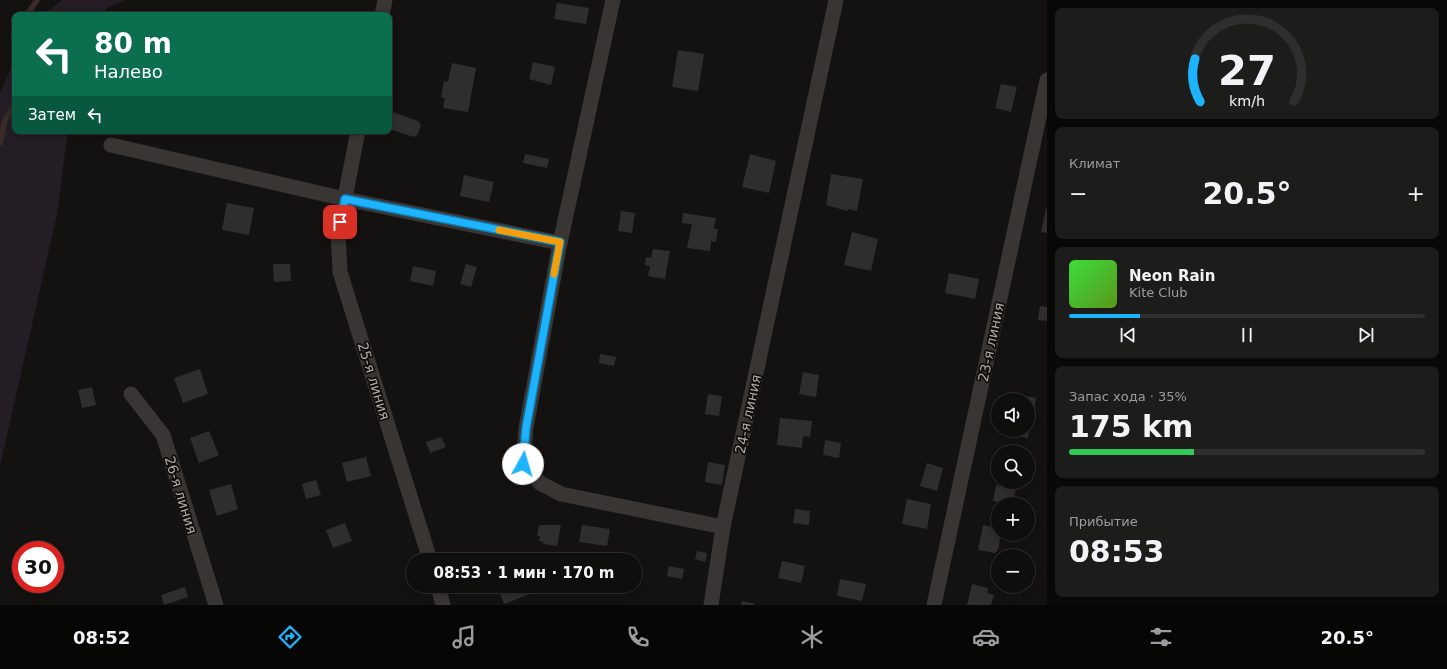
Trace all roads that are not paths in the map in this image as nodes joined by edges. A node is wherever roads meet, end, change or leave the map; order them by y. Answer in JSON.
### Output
{"nodes":[{"id":1,"x":385,"y":0,"type":"edge"},
{"id":2,"x":614,"y":0,"type":"edge"},
{"id":3,"x":836,"y":0,"type":"edge"},
{"id":4,"x":383,"y":12,"type":"edge"},
{"id":5,"x":1047,"y":80,"type":"edge"},
{"id":6,"x":357,"y":134,"type":"edge"},
{"id":7,"x":111,"y":145,"type":"dead end"},
{"id":8,"x":345,"y":199,"type":"junction"},
{"id":9,"x":560,"y":242,"type":"junction"},
{"id":10,"x":131,"y":394,"type":"dead end"},
{"id":11,"x":723,"y":527,"type":"junction"},
{"id":12,"x":428,"y":553,"type":"edge"},
{"id":13,"x":440,"y":593,"type":"edge"},
{"id":14,"x":216,"y":605,"type":"edge"},
{"id":15,"x":444,"y":605,"type":"edge"},
{"id":16,"x":711,"y":605,"type":"edge"},
{"id":17,"x":934,"y":605,"type":"edge"}],
"edges":[{"from":1,"to":4,"type":"street"},
{"from":2,"to":9,"type":"street"},
{"from":3,"to":11,"type":"street","name":"24-я линия"},
{"from":5,"to":17,"type":"street","name":"23-я линия"},
{"from":6,"to":8,"type":"street","name":"25-я линия"},
{"from":7,"to":8,"type":"street"},
{"from":8,"to":9,"type":"street"},
{"from":8,"to":12,"type":"street","name":"25-я линия"},
{"from":9,"to":11,"type":"street"},
{"from":10,"to":14,"type":"street","name":"26-я линия"},
{"from":11,"to":16,"type":"street","name":"24-я линия"},
{"from":13,"to":15,"type":"street"}]}
